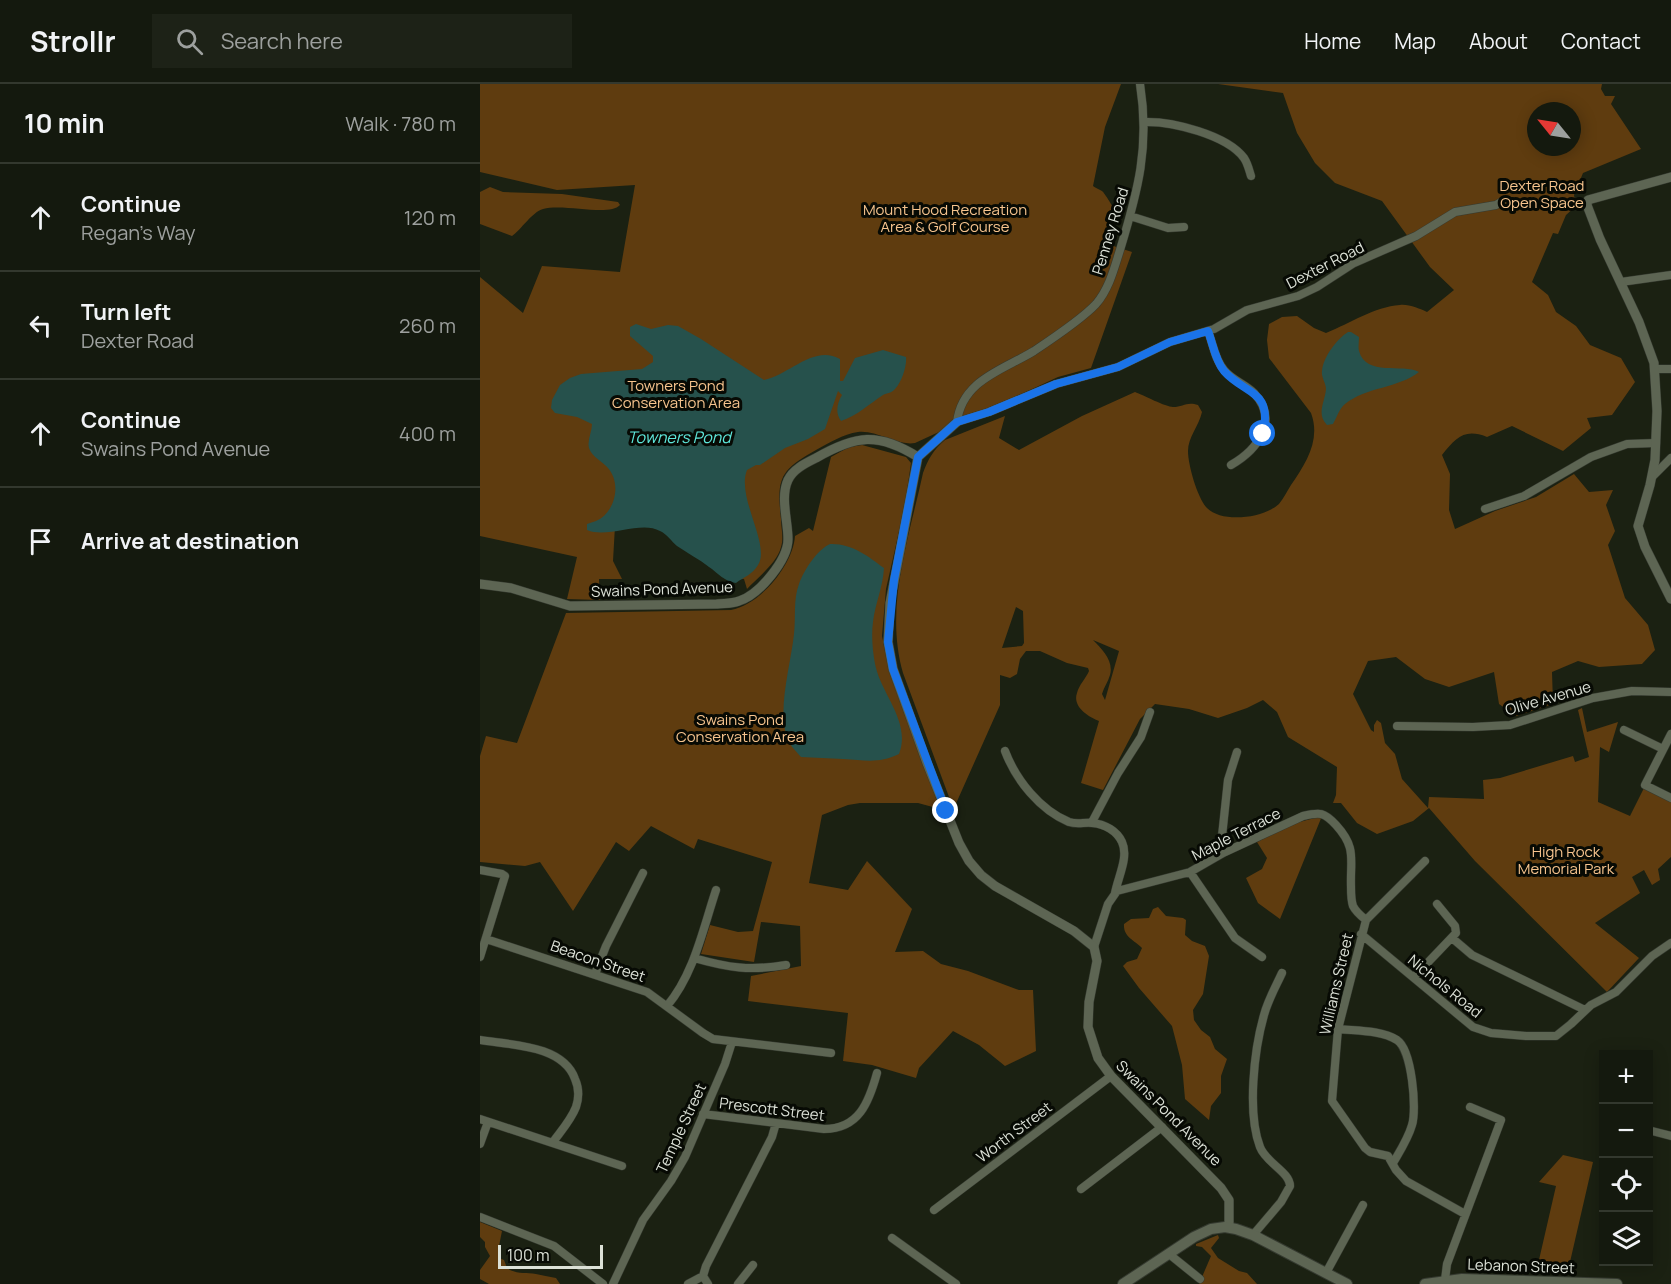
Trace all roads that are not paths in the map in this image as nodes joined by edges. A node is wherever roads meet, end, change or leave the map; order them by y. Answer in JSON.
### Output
{"nodes":[{"id":1,"x":1140,"y":84,"type":"edge"},
{"id":2,"x":1144,"y":122,"type":"junction"},
{"id":3,"x":1251,"y":176,"type":"dead end"},
{"id":4,"x":1671,"y":177,"type":"edge"},
{"id":5,"x":1501,"y":202,"type":"dead end"},
{"id":6,"x":1130,"y":216,"type":"junction"},
{"id":7,"x":1184,"y":227,"type":"dead end"},
{"id":8,"x":1671,"y":275,"type":"edge"},
{"id":9,"x":1621,"y":282,"type":"junction"},
{"id":10,"x":1208,"y":331,"type":"junction"},
{"id":11,"x":1655,"y":369,"type":"junction"},
{"id":12,"x":1671,"y":369,"type":"edge"},
{"id":13,"x":957,"y":422,"type":"junction"},
{"id":14,"x":1656,"y":443,"type":"junction"},
{"id":15,"x":918,"y":457,"type":"junction"},
{"id":16,"x":1671,"y":458,"type":"edge"},
{"id":17,"x":1231,"y":465,"type":"dead end"},
{"id":18,"x":1652,"y":477,"type":"junction"},
{"id":19,"x":1485,"y":509,"type":"dead end"},
{"id":20,"x":480,"y":584,"type":"edge"},
{"id":21,"x":1671,"y":599,"type":"edge"},
{"id":22,"x":1671,"y":692,"type":"edge"},
{"id":23,"x":1150,"y":712,"type":"dead end"},
{"id":24,"x":1397,"y":726,"type":"dead end"},
{"id":25,"x":1624,"y":730,"type":"dead end"},
{"id":26,"x":1671,"y":734,"type":"edge"},
{"id":27,"x":1663,"y":749,"type":"junction"},
{"id":28,"x":1005,"y":751,"type":"dead end"},
{"id":29,"x":1237,"y":752,"type":"dead end"},
{"id":30,"x":1669,"y":797,"type":"edge"},
{"id":31,"x":1092,"y":822,"type":"junction"},
{"id":32,"x":1217,"y":856,"type":"junction"},
{"id":33,"x":1425,"y":861,"type":"dead end"},
{"id":34,"x":480,"y":870,"type":"edge"},
{"id":35,"x":1190,"y":872,"type":"junction"},
{"id":36,"x":643,"y":873,"type":"dead end"},
{"id":37,"x":716,"y":890,"type":"dead end"},
{"id":38,"x":1115,"y":892,"type":"junction"},
{"id":39,"x":1437,"y":904,"type":"dead end"},
{"id":40,"x":1366,"y":920,"type":"junction"},
{"id":41,"x":1361,"y":934,"type":"junction"},
{"id":42,"x":1452,"y":938,"type":"junction"},
{"id":43,"x":486,"y":939,"type":"junction"},
{"id":44,"x":1671,"y":943,"type":"edge"},
{"id":45,"x":1094,"y":947,"type":"junction"},
{"id":46,"x":480,"y":957,"type":"edge"},
{"id":47,"x":1262,"y":957,"type":"dead end"},
{"id":48,"x":694,"y":958,"type":"junction"},
{"id":49,"x":786,"y":965,"type":"dead end"},
{"id":50,"x":1282,"y":973,"type":"dead end"},
{"id":51,"x":595,"y":974,"type":"junction"},
{"id":52,"x":1414,"y":977,"type":"junction"},
{"id":53,"x":667,"y":1006,"type":"junction"},
{"id":54,"x":1585,"y":1011,"type":"junction"},
{"id":55,"x":1338,"y":1029,"type":"junction"},
{"id":56,"x":480,"y":1040,"type":"edge"},
{"id":57,"x":732,"y":1042,"type":"junction"},
{"id":58,"x":831,"y":1053,"type":"dead end"},
{"id":59,"x":877,"y":1073,"type":"dead end"},
{"id":60,"x":1111,"y":1076,"type":"junction"},
{"id":61,"x":1470,"y":1107,"type":"dead end"},
{"id":62,"x":703,"y":1114,"type":"junction"},
{"id":63,"x":484,"y":1120,"type":"edge"},
{"id":64,"x":776,"y":1123,"type":"junction"},
{"id":65,"x":1162,"y":1127,"type":"junction"},
{"id":66,"x":1653,"y":1131,"type":"edge"},
{"id":67,"x":1671,"y":1136,"type":"edge"},
{"id":68,"x":553,"y":1142,"type":"junction"},
{"id":69,"x":480,"y":1144,"type":"edge"},
{"id":70,"x":1393,"y":1163,"type":"junction"},
{"id":71,"x":622,"y":1166,"type":"dead end"},
{"id":72,"x":1081,"y":1189,"type":"dead end"},
{"id":73,"x":1363,"y":1205,"type":"dead end"},
{"id":74,"x":934,"y":1210,"type":"dead end"},
{"id":75,"x":1465,"y":1214,"type":"junction"},
{"id":76,"x":480,"y":1217,"type":"edge"},
{"id":77,"x":1229,"y":1227,"type":"junction"},
{"id":78,"x":1253,"y":1235,"type":"junction"},
{"id":79,"x":892,"y":1238,"type":"dead end"},
{"id":80,"x":1169,"y":1254,"type":"junction"},
{"id":81,"x":753,"y":1265,"type":"dead end"},
{"id":82,"x":1326,"y":1273,"type":"junction"},
{"id":83,"x":703,"y":1276,"type":"junction"},
{"id":84,"x":1200,"y":1279,"type":"dead end"},
{"id":85,"x":1445,"y":1280,"type":"junction"},
{"id":86,"x":1497,"y":1282,"type":"edge"},
{"id":87,"x":1342,"y":1283,"type":"edge"},
{"id":88,"x":603,"y":1284,"type":"edge"},
{"id":89,"x":613,"y":1284,"type":"edge"},
{"id":90,"x":688,"y":1284,"type":"edge"},
{"id":91,"x":708,"y":1284,"type":"edge"},
{"id":92,"x":738,"y":1284,"type":"edge"},
{"id":93,"x":956,"y":1284,"type":"edge"},
{"id":94,"x":1123,"y":1284,"type":"edge"},
{"id":95,"x":1425,"y":1284,"type":"edge"},
{"id":96,"x":1616,"y":1284,"type":"edge"}],
"edges":[{"from":1,"to":2,"type":"street","name":"Penney Road"},
{"from":2,"to":3,"type":"street"},
{"from":2,"to":6,"type":"street","name":"Penney Road"},
{"from":4,"to":9,"type":"street"},
{"from":5,"to":10,"type":"street","name":"Dexter Road"},
{"from":6,"to":7,"type":"street"},
{"from":6,"to":13,"type":"street","name":"Penney Road"},
{"from":8,"to":9,"type":"street"},
{"from":9,"to":11,"type":"street"},
{"from":10,"to":13,"type":"street","name":"Dexter Road"},
{"from":10,"to":17,"type":"street"},
{"from":11,"to":12,"type":"street"},
{"from":11,"to":14,"type":"street"},
{"from":13,"to":15,"type":"street"},
{"from":14,"to":18,"type":"street"},
{"from":14,"to":19,"type":"street"},
{"from":15,"to":20,"type":"street","name":"Swains Pond Avenue"},
{"from":15,"to":45,"type":"street"},
{"from":16,"to":18,"type":"street"},
{"from":18,"to":21,"type":"street"},
{"from":22,"to":24,"type":"street","name":"Olive Avenue"},
{"from":23,"to":31,"type":"street"},
{"from":25,"to":27,"type":"street"},
{"from":26,"to":27,"type":"street"},
{"from":27,"to":30,"type":"street"},
{"from":28,"to":31,"type":"street"},
{"from":29,"to":32,"type":"street"},
{"from":31,"to":38,"type":"street"},
{"from":32,"to":35,"type":"street","name":"Maple Terrace"},
{"from":32,"to":40,"type":"street","name":"Maple Terrace"},
{"from":33,"to":40,"type":"street","name":"Williams Street"},
{"from":34,"to":43,"type":"street"},
{"from":35,"to":38,"type":"street","name":"Maple Terrace"},
{"from":35,"to":47,"type":"street"},
{"from":36,"to":51,"type":"street"},
{"from":37,"to":48,"type":"street"},
{"from":38,"to":45,"type":"street"},
{"from":39,"to":42,"type":"street"},
{"from":40,"to":41,"type":"street","name":"Williams Street"},
{"from":41,"to":52,"type":"street","name":"Nichols Road"},
{"from":41,"to":55,"type":"street","name":"Williams Street"},
{"from":42,"to":52,"type":"street"},
{"from":42,"to":54,"type":"street"},
{"from":43,"to":46,"type":"street"},
{"from":43,"to":51,"type":"street","name":"Beacon Street"},
{"from":44,"to":54,"type":"street","name":"Nichols Road"},
{"from":45,"to":60,"type":"street","name":"Swains Pond Avenue"},
{"from":48,"to":49,"type":"street"},
{"from":48,"to":53,"type":"street"},
{"from":50,"to":78,"type":"street"},
{"from":51,"to":53,"type":"street","name":"Beacon Street"},
{"from":52,"to":54,"type":"street","name":"Nichols Road"},
{"from":53,"to":57,"type":"street","name":"Beacon Street"},
{"from":55,"to":70,"type":"street","name":"Williams Street"},
{"from":55,"to":70,"type":"street"},
{"from":56,"to":68,"type":"street"},
{"from":57,"to":58,"type":"street","name":"Beacon Street"},
{"from":57,"to":62,"type":"street","name":"Temple Street"},
{"from":59,"to":64,"type":"street","name":"Prescott Street"},
{"from":60,"to":65,"type":"street","name":"Swains Pond Avenue"},
{"from":60,"to":74,"type":"street","name":"Worth Street"},
{"from":61,"to":75,"type":"street"},
{"from":62,"to":64,"type":"street","name":"Prescott Street"},
{"from":62,"to":89,"type":"street","name":"Temple Street"},
{"from":63,"to":68,"type":"street"},
{"from":63,"to":69,"type":"street"},
{"from":64,"to":83,"type":"street"},
{"from":65,"to":72,"type":"street"},
{"from":65,"to":77,"type":"street","name":"Swains Pond Avenue"},
{"from":66,"to":67,"type":"street"},
{"from":68,"to":71,"type":"street"},
{"from":70,"to":75,"type":"street","name":"Williams Street"},
{"from":73,"to":82,"type":"street"},
{"from":75,"to":85,"type":"street"},
{"from":76,"to":88,"type":"street"},
{"from":77,"to":78,"type":"main road"},
{"from":77,"to":80,"type":"main road"},
{"from":78,"to":82,"type":"main road"},
{"from":79,"to":93,"type":"street"},
{"from":80,"to":84,"type":"street"},
{"from":80,"to":94,"type":"main road"},
{"from":81,"to":92,"type":"street"},
{"from":82,"to":87,"type":"main road"},
{"from":83,"to":90,"type":"street"},
{"from":83,"to":91,"type":"street"},
{"from":85,"to":86,"type":"main road","name":"Lebanon Street"},
{"from":85,"to":95,"type":"main road","name":"Lebanon Street"},
{"from":86,"to":96,"type":"main road","name":"Lebanon Street"}]}
